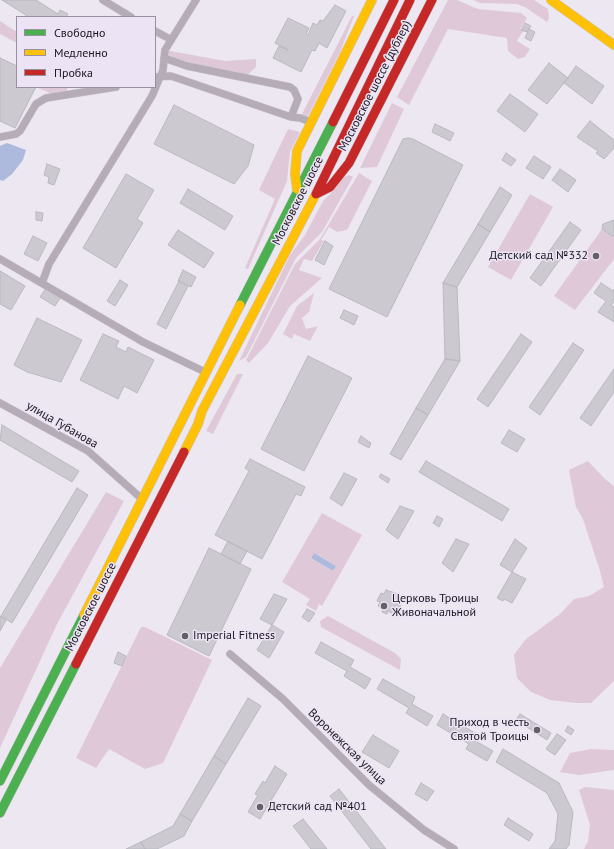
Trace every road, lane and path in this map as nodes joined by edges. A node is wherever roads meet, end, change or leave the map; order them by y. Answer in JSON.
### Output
{"nodes":[{"id":1,"x":104,"y":0,"type":"edge"},
{"id":2,"x":196,"y":0,"type":"edge"},
{"id":3,"x":372,"y":0,"type":"edge"},
{"id":4,"x":394,"y":0,"type":"edge"},
{"id":5,"x":410,"y":0,"type":"edge"},
{"id":6,"x":432,"y":0,"type":"edge"},
{"id":7,"x":551,"y":0,"type":"edge"},
{"id":8,"x":129,"y":16,"type":"edge"},
{"id":9,"x":156,"y":32,"type":"edge"},
{"id":10,"x":170,"y":40,"type":"junction"},
{"id":11,"x":614,"y":45,"type":"edge"},
{"id":12,"x":164,"y":58,"type":"junction"},
{"id":13,"x":158,"y":76,"type":"edge"},
{"id":14,"x":110,"y":88,"type":"edge"},
{"id":15,"x":154,"y":88,"type":"edge"},
{"id":16,"x":291,"y":117,"type":"junction"},
{"id":17,"x":311,"y":122,"type":"junction"},
{"id":18,"x":0,"y":137,"type":"edge"},
{"id":19,"x":297,"y":189,"type":"junction"},
{"id":20,"x":316,"y":194,"type":"junction"},
{"id":21,"x":0,"y":259,"type":"edge"},
{"id":22,"x":42,"y":283,"type":"junction"},
{"id":23,"x":205,"y":372,"type":"junction"},
{"id":24,"x":0,"y":403,"type":"edge"},
{"id":25,"x":190,"y":406,"type":"junction"},
{"id":26,"x":202,"y":411,"type":"junction"},
{"id":27,"x":190,"y":420,"type":"junction"},
{"id":28,"x":144,"y":501,"type":"junction"},
{"id":29,"x":230,"y":654,"type":"dead end"},
{"id":30,"x":0,"y":780,"type":"edge"},
{"id":31,"x":0,"y":798,"type":"edge"},
{"id":32,"x":0,"y":813,"type":"edge"},
{"id":33,"x":454,"y":849,"type":"edge"}],
"edges":[{"from":1,"to":8,"type":"street"},
{"from":2,"to":10,"type":"street"},
{"from":3,"to":17,"type":"main road"},
{"from":4,"to":19,"type":"main road","name":"Московское шоссе"},
{"from":5,"to":20,"type":"main road","name":"Московское шоссе"},
{"from":6,"to":20,"type":"main road","name":"Московское шоссе (дублер)"},
{"from":7,"to":11,"type":"main road"},
{"from":9,"to":10,"type":"street"},
{"from":10,"to":12,"type":"street"},
{"from":12,"to":13,"type":"street"},
{"from":12,"to":16,"type":"street"},
{"from":13,"to":16,"type":"street"},
{"from":14,"to":18,"type":"street"},
{"from":15,"to":22,"type":"street"},
{"from":16,"to":17,"type":"street"},
{"from":17,"to":19,"type":"main road"},
{"from":19,"to":23,"type":"main road","name":"Московское шоссе"},
{"from":20,"to":26,"type":"main road","name":"Московское шоссе"},
{"from":21,"to":22,"type":"street"},
{"from":22,"to":23,"type":"street"},
{"from":23,"to":25,"type":"main road","name":"Московское шоссе"},
{"from":24,"to":28,"type":"street","name":"улица Губанова"},
{"from":25,"to":27,"type":"main road","name":"Московское шоссе"},
{"from":25,"to":28,"type":"main road","name":"Московское шоссе"},
{"from":26,"to":27,"type":"main road","name":"Московское шоссе"},
{"from":26,"to":32,"type":"main road","name":"Московское шоссе"},
{"from":27,"to":28,"type":"main road","name":"Московское шоссе"},
{"from":28,"to":30,"type":"main road","name":"Московское шоссе"},
{"from":28,"to":31,"type":"main road","name":"Московское шоссе"},
{"from":29,"to":33,"type":"street","name":"Воронежская улица"}]}
